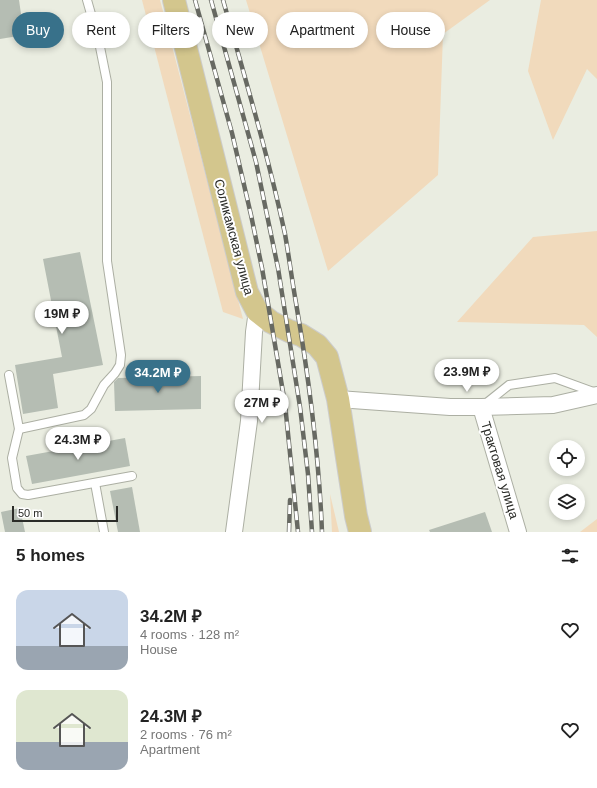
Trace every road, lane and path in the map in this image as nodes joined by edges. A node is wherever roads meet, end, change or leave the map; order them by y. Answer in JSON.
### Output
{"nodes":[{"id":1,"x":87,"y":0,"type":"edge"},
{"id":2,"x":174,"y":0,"type":"edge"},
{"id":3,"x":257,"y":311,"type":"junction"},
{"id":4,"x":9,"y":375,"type":"dead end"},
{"id":5,"x":597,"y":394,"type":"edge"},
{"id":6,"x":338,"y":399,"type":"junction"},
{"id":7,"x":481,"y":407,"type":"junction"},
{"id":8,"x":19,"y":429,"type":"junction"},
{"id":9,"x":132,"y":476,"type":"dead end"},
{"id":10,"x":95,"y":483,"type":"junction"},
{"id":11,"x":104,"y":532,"type":"edge"},
{"id":12,"x":234,"y":532,"type":"edge"},
{"id":13,"x":360,"y":532,"type":"edge"},
{"id":14,"x":518,"y":532,"type":"edge"}],
"edges":[{"from":1,"to":8,"type":"lane"},
{"from":2,"to":3,"type":"main road","name":"Соликамская улица"},
{"from":3,"to":6,"type":"main road","name":"Соликамская улица"},
{"from":3,"to":12,"type":"street"},
{"from":4,"to":8,"type":"lane"},
{"from":5,"to":7,"type":"street"},
{"from":5,"to":7,"type":"lane"},
{"from":6,"to":7,"type":"street"},
{"from":6,"to":13,"type":"main road","name":"Соликамская улица"},
{"from":7,"to":14,"type":"street","name":"Трактовая улица"},
{"from":8,"to":10,"type":"lane"},
{"from":9,"to":10,"type":"lane"},
{"from":10,"to":11,"type":"lane"}]}
